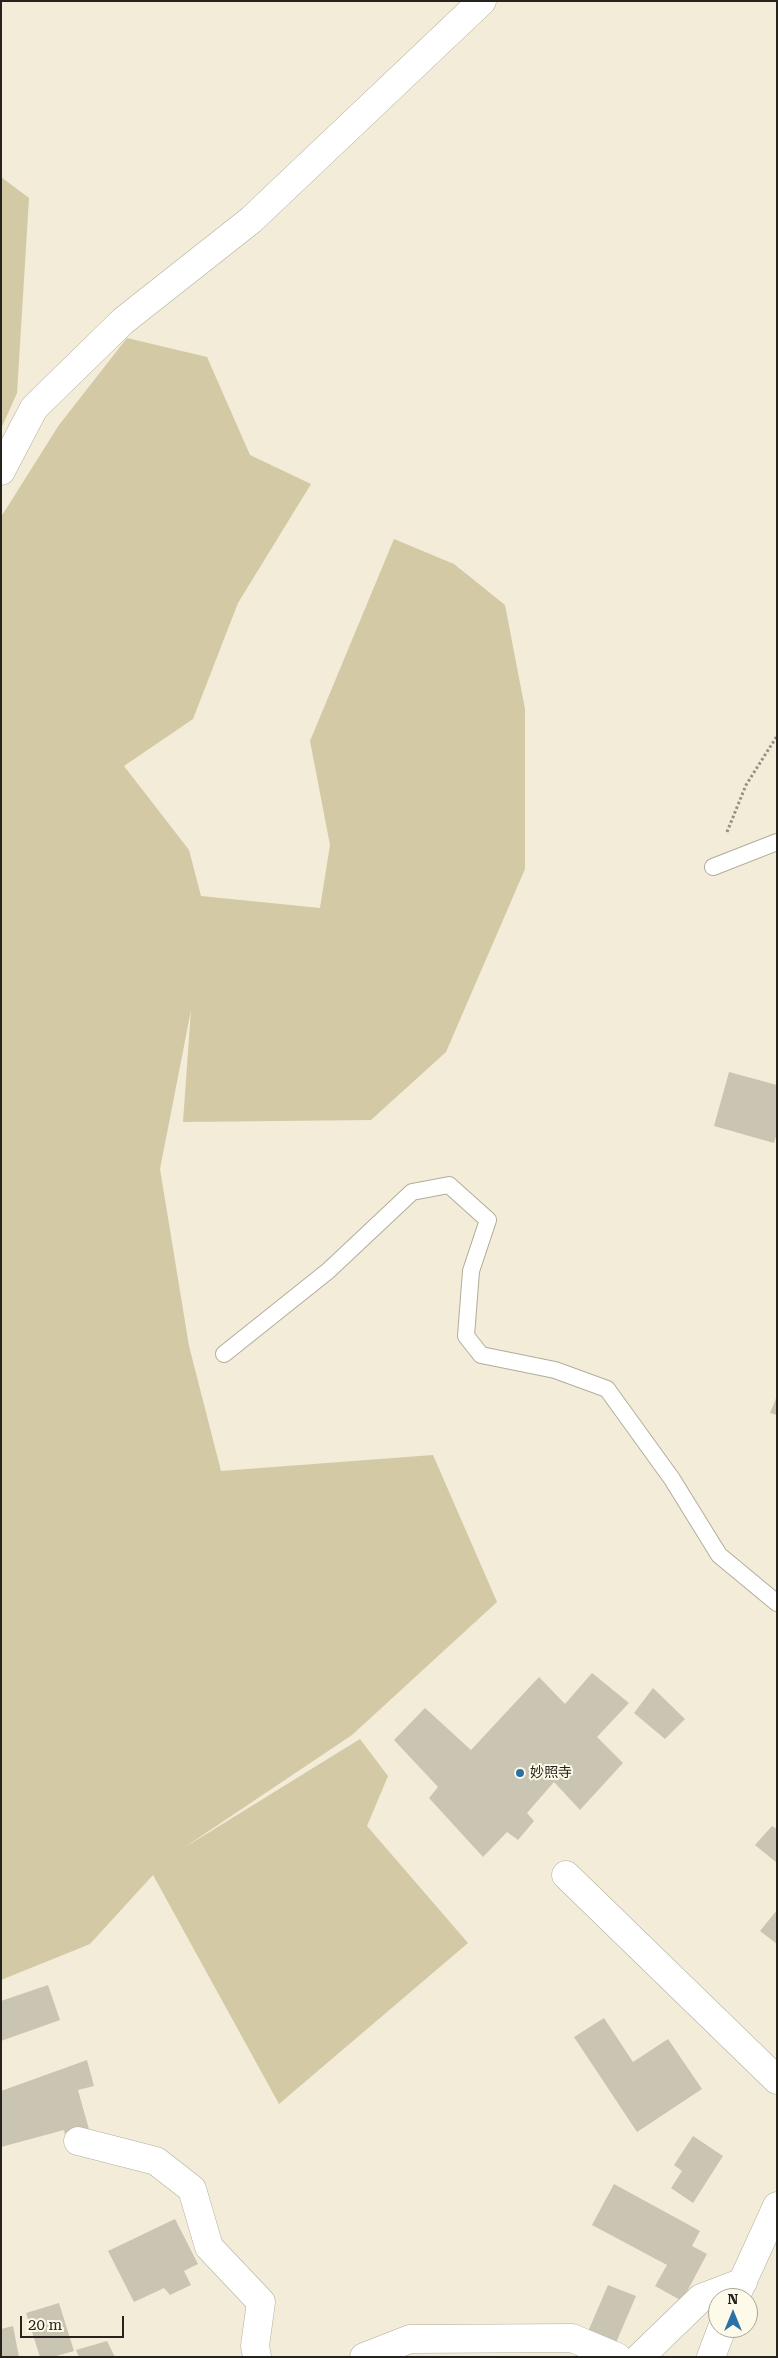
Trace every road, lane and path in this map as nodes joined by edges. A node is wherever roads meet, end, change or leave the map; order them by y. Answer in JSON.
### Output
{"nodes":[{"id":1,"x":482,"y":1,"type":"edge"},
{"id":2,"x":1,"y":470,"type":"edge"},
{"id":3,"x":777,"y":736,"type":"edge"},
{"id":4,"x":777,"y":842,"type":"edge"},
{"id":5,"x":713,"y":867,"type":"joint"},
{"id":6,"x":224,"y":1354,"type":"dead end"},
{"id":7,"x":777,"y":1603,"type":"edge"},
{"id":8,"x":566,"y":1874,"type":"dead end"},
{"id":9,"x":777,"y":2080,"type":"edge"},
{"id":10,"x":78,"y":2141,"type":"dead end"},
{"id":11,"x":777,"y":2206,"type":"edge"},
{"id":12,"x":740,"y":2288,"type":"edge"},
{"id":13,"x":708,"y":2297,"type":"edge"},
{"id":14,"x":718,"y":2338,"type":"edge"},
{"id":15,"x":257,"y":2357,"type":"edge"},
{"id":16,"x":364,"y":2357,"type":"edge"},
{"id":17,"x":618,"y":2357,"type":"edge"},
{"id":18,"x":640,"y":2357,"type":"edge"},
{"id":19,"x":711,"y":2357,"type":"edge"}],
"edges":[{"from":1,"to":2,"type":"street"},
{"from":3,"to":5,"type":"path"},
{"from":4,"to":5,"type":"lane"},
{"from":6,"to":7,"type":"lane"},
{"from":8,"to":9,"type":"street"},
{"from":10,"to":15,"type":"street"},
{"from":11,"to":12,"type":"street"},
{"from":13,"to":18,"type":"street"},
{"from":14,"to":19,"type":"street"},
{"from":16,"to":17,"type":"street"}]}
